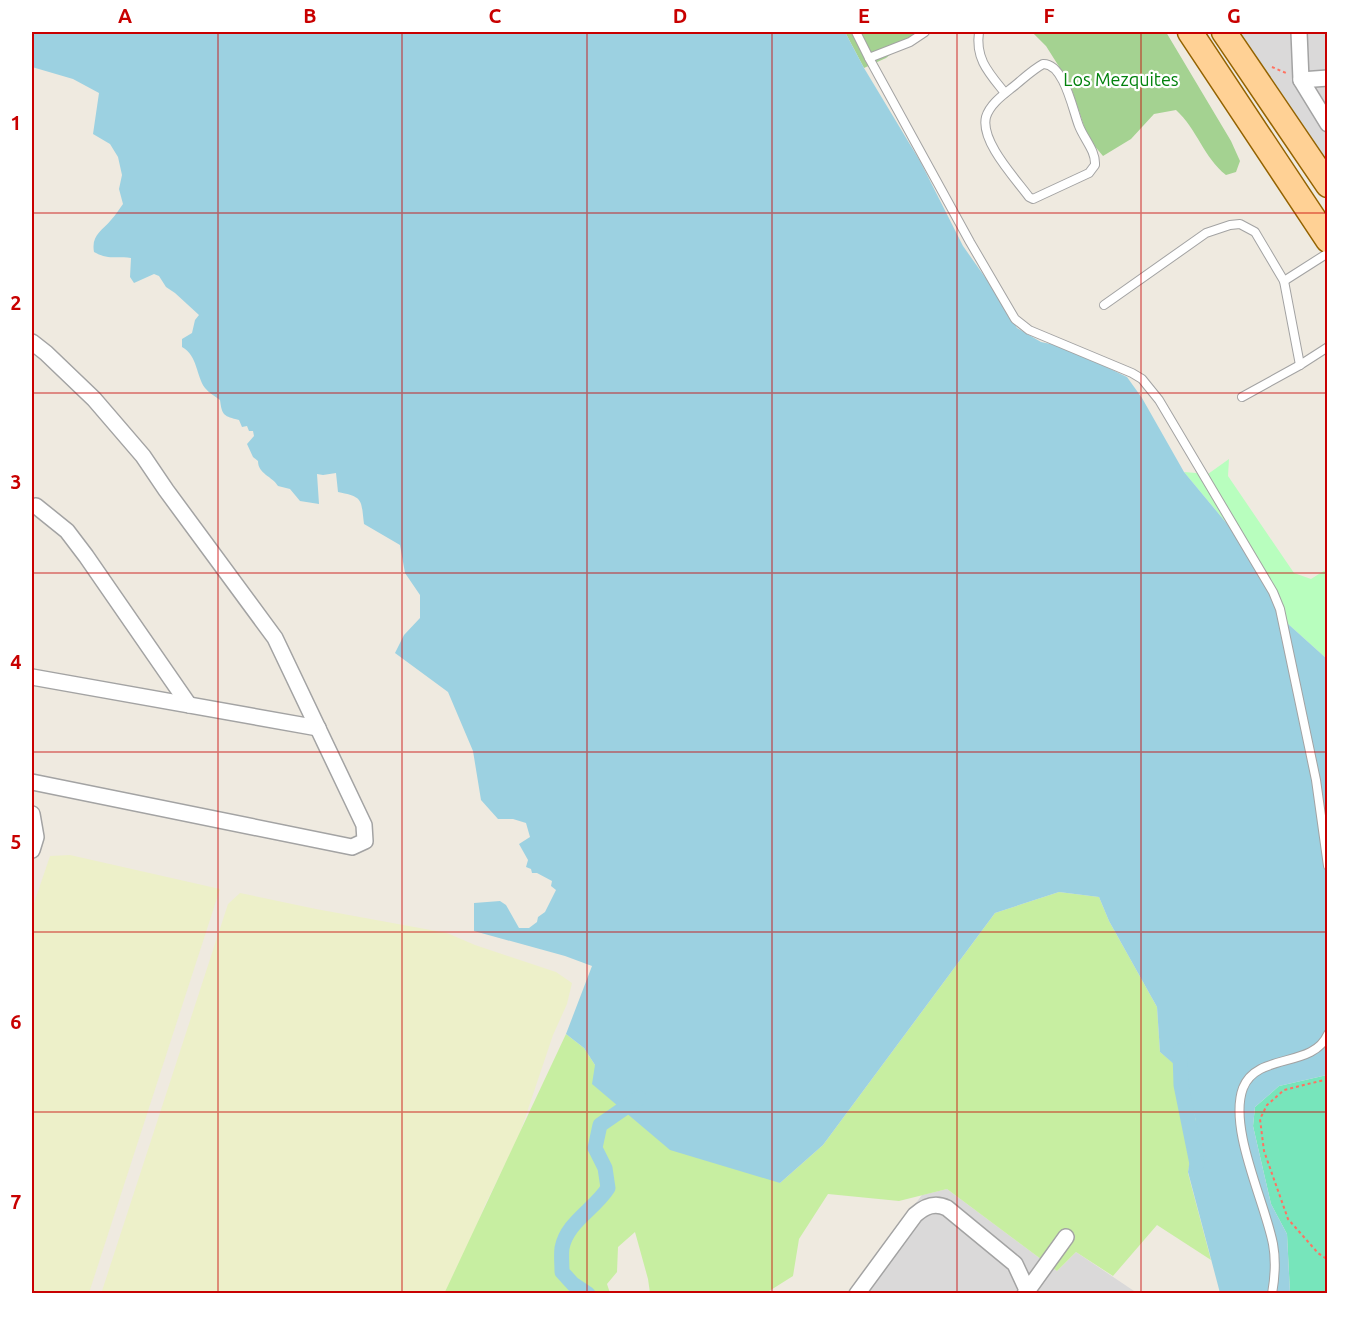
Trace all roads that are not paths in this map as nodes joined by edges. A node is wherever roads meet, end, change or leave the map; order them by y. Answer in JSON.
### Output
{"nodes":[{"id":1,"x":856,"y":32,"type":"edge"},
{"id":2,"x":925,"y":32,"type":"edge"},
{"id":3,"x":979,"y":32,"type":"edge"},
{"id":4,"x":1190,"y":32,"type":"edge"},
{"id":5,"x":1224,"y":32,"type":"edge"},
{"id":6,"x":1299,"y":32,"type":"edge"},
{"id":7,"x":869,"y":58,"type":"junction"},
{"id":8,"x":1328,"y":78,"type":"edge"},
{"id":9,"x":1301,"y":80,"type":"junction"},
{"id":10,"x":1005,"y":93,"type":"junction"},
{"id":11,"x":1328,"y":124,"type":"edge"},
{"id":12,"x":1328,"y":186,"type":"edge"},
{"id":13,"x":1328,"y":240,"type":"edge"},
{"id":14,"x":1328,"y":253,"type":"edge"},
{"id":15,"x":1284,"y":280,"type":"junction"},
{"id":16,"x":1104,"y":305,"type":"dead end"},
{"id":17,"x":32,"y":342,"type":"edge"},
{"id":18,"x":1328,"y":347,"type":"edge"},
{"id":19,"x":1300,"y":365,"type":"junction"},
{"id":20,"x":1242,"y":397,"type":"dead end"},
{"id":21,"x":33,"y":507,"type":"edge"},
{"id":22,"x":32,"y":677,"type":"edge"},
{"id":23,"x":189,"y":705,"type":"junction"},
{"id":24,"x":318,"y":728,"type":"junction"},
{"id":25,"x":32,"y":782,"type":"edge"},
{"id":26,"x":32,"y":814,"type":"edge"},
{"id":27,"x":32,"y":850,"type":"edge"},
{"id":28,"x":1328,"y":866,"type":"edge"},
{"id":29,"x":1328,"y":1034,"type":"edge"},
{"id":30,"x":1066,"y":1237,"type":"dead end"},
{"id":31,"x":1027,"y":1292,"type":"edge"},
{"id":32,"x":856,"y":1293,"type":"edge"},
{"id":33,"x":1272,"y":1293,"type":"edge"}],
"edges":[{"from":1,"to":7,"type":"lane"},
{"from":2,"to":7,"type":"lane"},
{"from":3,"to":10,"type":"lane"},
{"from":4,"to":13,"type":"main road"},
{"from":5,"to":12,"type":"main road"},
{"from":6,"to":9,"type":"street"},
{"from":7,"to":28,"type":"lane"},
{"from":8,"to":9,"type":"street"},
{"from":9,"to":11,"type":"street"},
{"from":10,"to":10,"type":"lane"},
{"from":14,"to":15,"type":"lane"},
{"from":15,"to":16,"type":"lane"},
{"from":15,"to":19,"type":"lane"},
{"from":17,"to":24,"type":"street"},
{"from":18,"to":19,"type":"lane"},
{"from":19,"to":20,"type":"lane"},
{"from":21,"to":23,"type":"street"},
{"from":22,"to":23,"type":"street"},
{"from":23,"to":24,"type":"street"},
{"from":24,"to":25,"type":"street"},
{"from":26,"to":27,"type":"street"},
{"from":29,"to":33,"type":"lane"},
{"from":30,"to":31,"type":"street"},
{"from":31,"to":32,"type":"street"}]}
